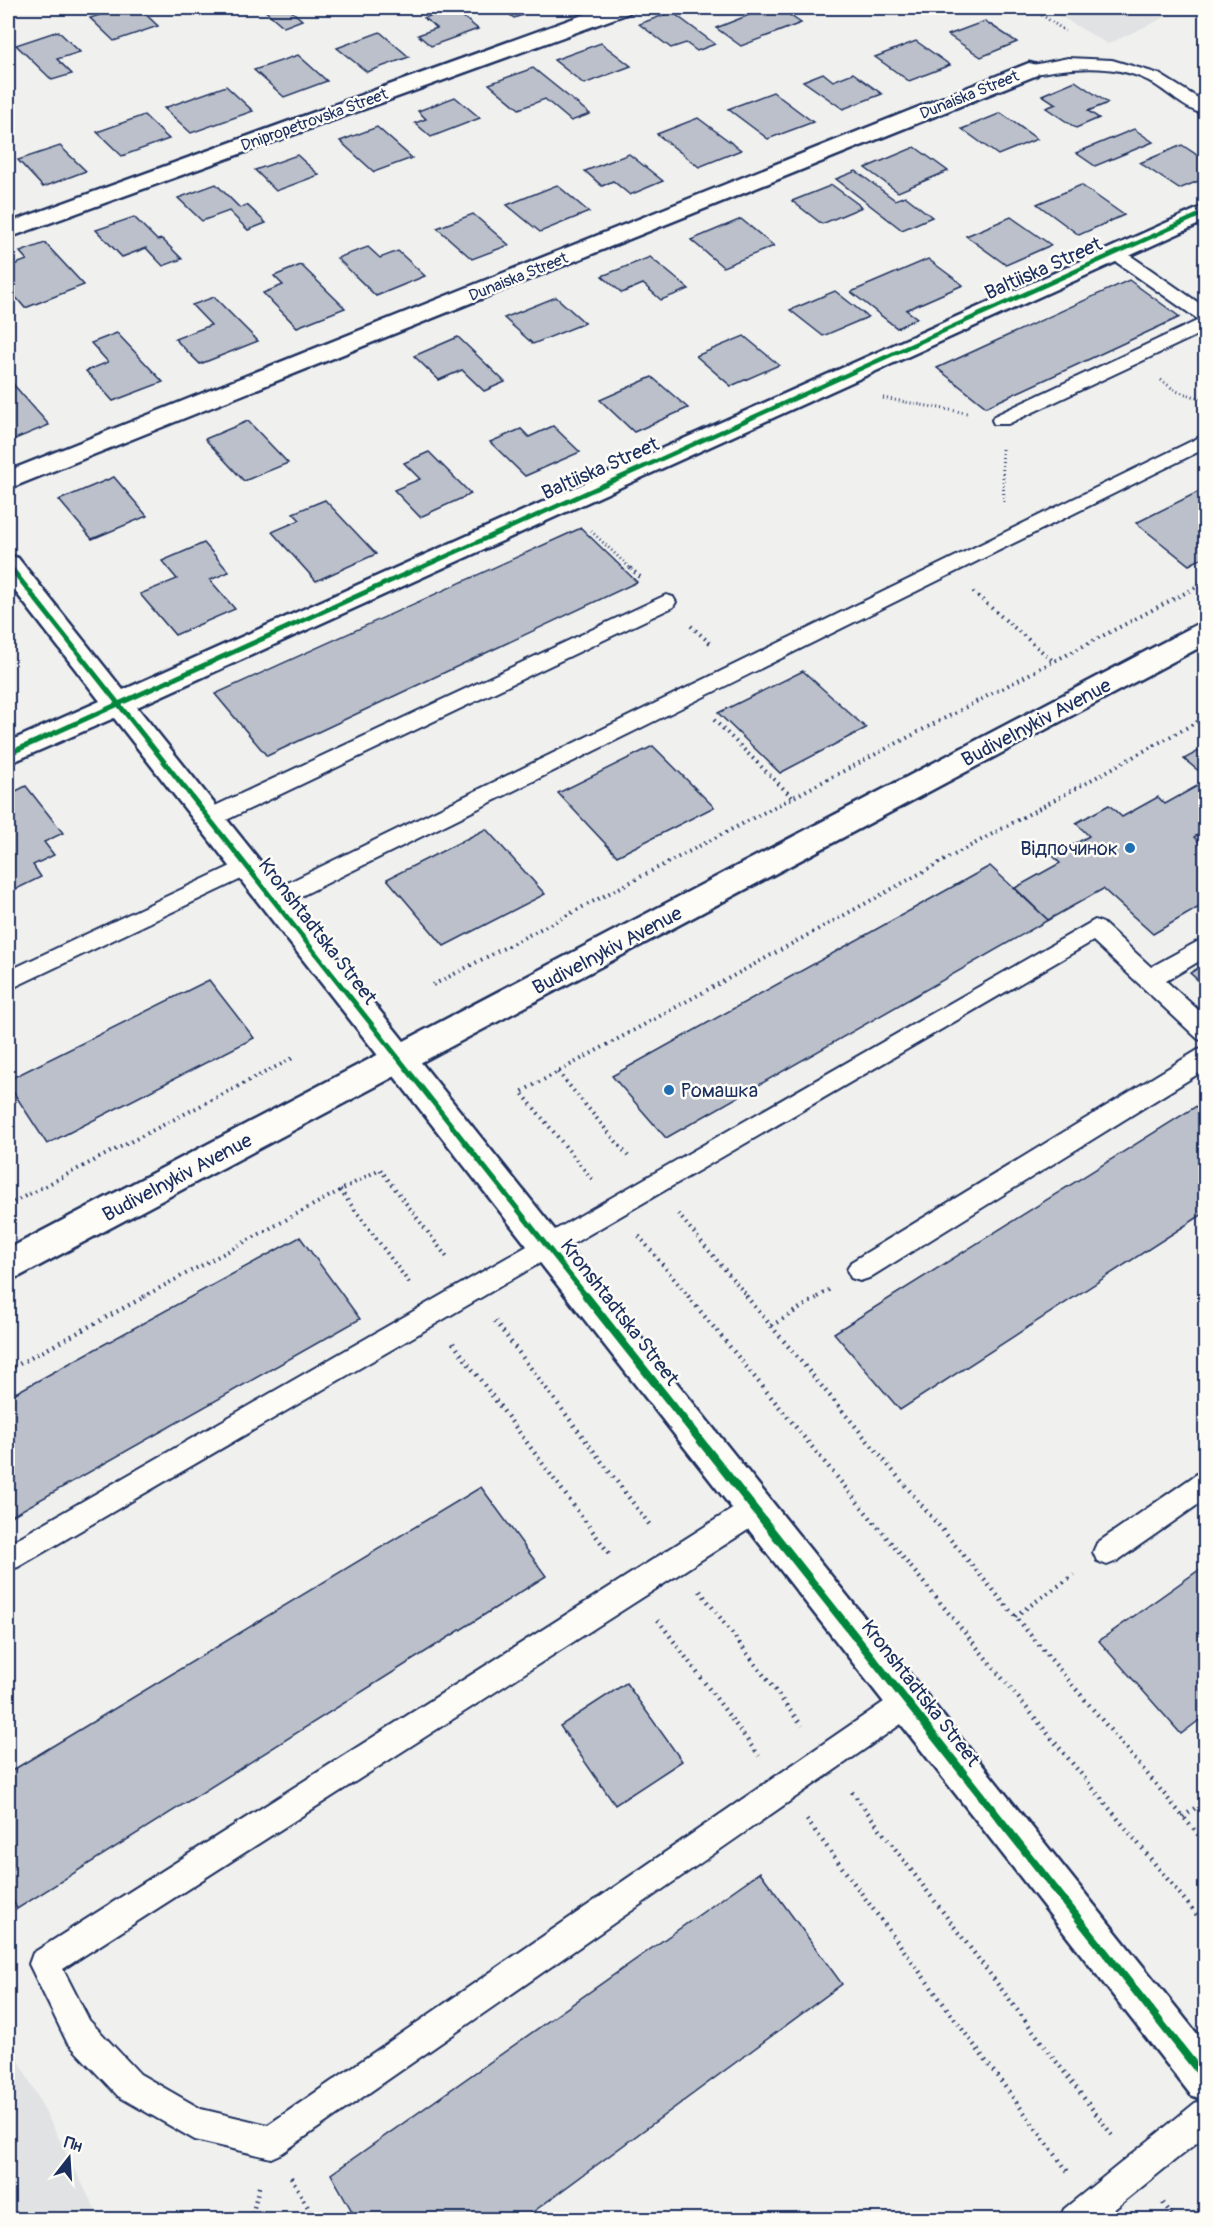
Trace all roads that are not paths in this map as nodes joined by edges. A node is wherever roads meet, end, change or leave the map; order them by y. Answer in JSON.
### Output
{"nodes":[{"id":1,"x":621,"y":8,"type":"edge"},
{"id":2,"x":1029,"y":70,"type":"joint"},
{"id":3,"x":1206,"y":110,"type":"edge"},
{"id":4,"x":1206,"y":212,"type":"edge"},
{"id":5,"x":8,"y":231,"type":"edge"},
{"id":6,"x":1115,"y":253,"type":"junction"},
{"id":7,"x":1206,"y":317,"type":"edge"},
{"id":8,"x":1206,"y":324,"type":"edge"},
{"id":9,"x":1002,"y":420,"type":"road end"},
{"id":10,"x":1206,"y":440,"type":"edge"},
{"id":11,"x":8,"y":481,"type":"edge"},
{"id":12,"x":8,"y":564,"type":"edge"},
{"id":13,"x":666,"y":602,"type":"dead end"},
{"id":14,"x":1206,"y":632,"type":"edge"},
{"id":15,"x":118,"y":705,"type":"junction"},
{"id":16,"x":8,"y":754,"type":"edge"},
{"id":17,"x":208,"y":819,"type":"junction"},
{"id":18,"x":246,"y":867,"type":"junction"},
{"id":19,"x":273,"y":900,"type":"junction"},
{"id":20,"x":1206,"y":946,"type":"edge"},
{"id":21,"x":1149,"y":980,"type":"junction"},
{"id":22,"x":8,"y":981,"type":"edge"},
{"id":23,"x":1206,"y":1032,"type":"edge"},
{"id":24,"x":1206,"y":1058,"type":"edge"},
{"id":25,"x":399,"y":1060,"type":"junction"},
{"id":26,"x":547,"y":1246,"type":"junction"},
{"id":27,"x":8,"y":1266,"type":"edge"},
{"id":28,"x":860,"y":1270,"type":"road end"},
{"id":29,"x":1206,"y":1483,"type":"edge"},
{"id":30,"x":755,"y":1510,"type":"junction"},
{"id":31,"x":1107,"y":1552,"type":"road end"},
{"id":32,"x":8,"y":1558,"type":"edge"},
{"id":33,"x":907,"y":1702,"type":"junction"},
{"id":34,"x":1206,"y":2080,"type":"edge"},
{"id":35,"x":1206,"y":2114,"type":"edge"},
{"id":36,"x":1084,"y":2212,"type":"edge"}],
"edges":[{"from":1,"to":5,"type":"street","name":"Dnipropetrovska Street"},
{"from":2,"to":3,"type":"lane"},
{"from":2,"to":11,"type":"street","name":"Dunaiska Street"},
{"from":4,"to":6,"type":"street","name":"Baltiiska Street"},
{"from":6,"to":7,"type":"lane"},
{"from":6,"to":15,"type":"street","name":"Baltiiska Street"},
{"from":8,"to":9,"type":"lane"},
{"from":10,"to":19,"type":"lane"},
{"from":12,"to":15,"type":"street","name":"Kronshtadtska Street"},
{"from":13,"to":17,"type":"lane"},
{"from":14,"to":25,"type":"street","name":"Budivelnykiv Avenue"},
{"from":15,"to":16,"type":"street","name":"Baltiiska Street"},
{"from":15,"to":17,"type":"street","name":"Kronshtadtska Street"},
{"from":17,"to":18,"type":"street","name":"Kronshtadtska Street"},
{"from":18,"to":19,"type":"street","name":"Kronshtadtska Street"},
{"from":18,"to":22,"type":"lane"},
{"from":19,"to":25,"type":"street","name":"Kronshtadtska Street"},
{"from":20,"to":21,"type":"lane"},
{"from":21,"to":23,"type":"lane"},
{"from":21,"to":26,"type":"lane"},
{"from":24,"to":28,"type":"lane"},
{"from":25,"to":26,"type":"street","name":"Kronshtadtska Street"},
{"from":25,"to":27,"type":"street","name":"Budivelnykiv Avenue"},
{"from":26,"to":30,"type":"street","name":"Kronshtadtska Street"},
{"from":26,"to":32,"type":"lane"},
{"from":29,"to":31,"type":"lane"},
{"from":30,"to":33,"type":"street","name":"Kronshtadtska Street"},
{"from":30,"to":33,"type":"lane"},
{"from":33,"to":34,"type":"street","name":"Kronshtadtska Street"},
{"from":35,"to":36,"type":"lane"}]}
